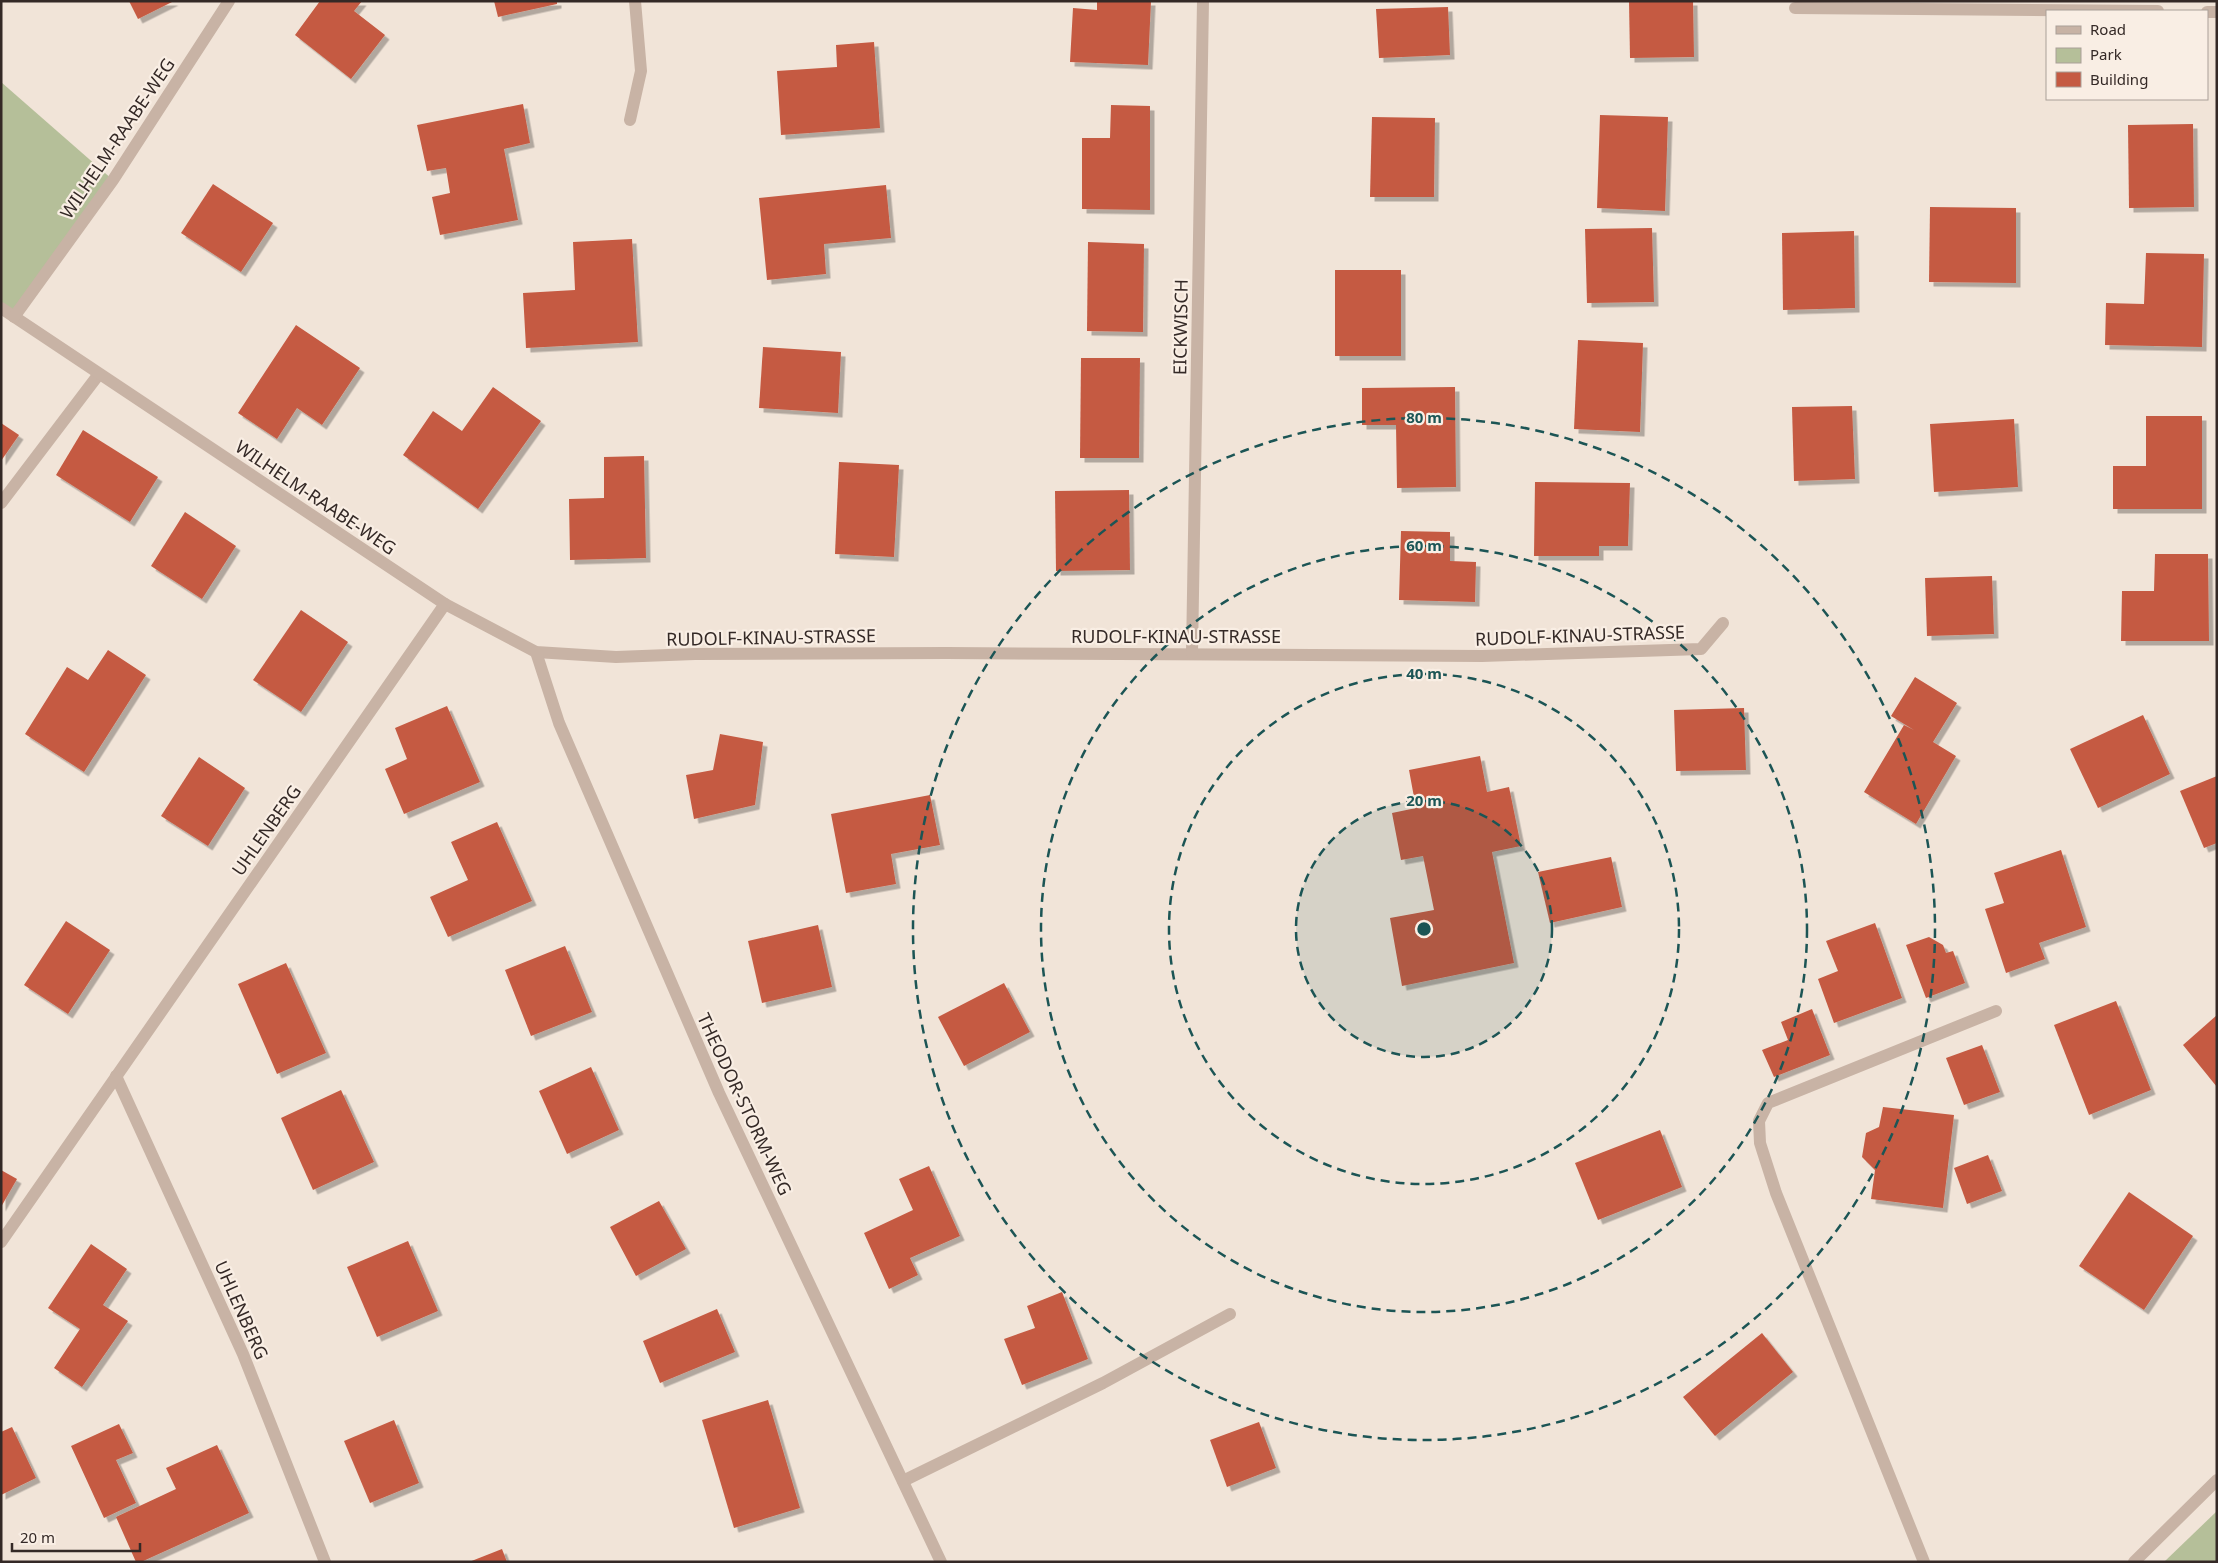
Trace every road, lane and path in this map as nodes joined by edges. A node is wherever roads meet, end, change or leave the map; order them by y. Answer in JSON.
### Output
{"nodes":[{"id":1,"x":229,"y":1,"type":"edge"},
{"id":2,"x":635,"y":1,"type":"edge"},
{"id":3,"x":1203,"y":1,"type":"edge"},
{"id":4,"x":1794,"y":8,"type":"dead end"},
{"id":5,"x":2046,"y":10,"type":"edge"},
{"id":6,"x":630,"y":120,"type":"dead end"},
{"id":7,"x":1,"y":308,"type":"edge"},
{"id":8,"x":14,"y":317,"type":"junction"},
{"id":9,"x":99,"y":374,"type":"junction"},
{"id":10,"x":1,"y":503,"type":"edge"},
{"id":11,"x":445,"y":604,"type":"junction"},
{"id":12,"x":1723,"y":623,"type":"dead end"},
{"id":13,"x":536,"y":652,"type":"junction"},
{"id":14,"x":1192,"y":654,"type":"junction"},
{"id":15,"x":616,"y":657,"type":"joint"},
{"id":16,"x":1996,"y":1011,"type":"dead end"},
{"id":17,"x":116,"y":1076,"type":"junction"},
{"id":18,"x":1,"y":1242,"type":"edge"},
{"id":19,"x":1230,"y":1314,"type":"dead end"},
{"id":20,"x":2217,"y":1480,"type":"edge"},
{"id":21,"x":903,"y":1481,"type":"junction"},
{"id":22,"x":325,"y":1562,"type":"edge"},
{"id":23,"x":941,"y":1562,"type":"edge"},
{"id":24,"x":1924,"y":1562,"type":"edge"},
{"id":25,"x":2134,"y":1562,"type":"edge"}],
"edges":[{"from":1,"to":8,"type":"street","name":"WILHELM-RAABE-WEG"},
{"from":2,"to":6,"type":"street"},
{"from":3,"to":14,"type":"street","name":"EICKWISCH"},
{"from":4,"to":5,"type":"street"},
{"from":7,"to":8,"type":"street","name":"WILHELM-RAABE-WEG"},
{"from":8,"to":9,"type":"street","name":"WILHELM-RAABE-WEG"},
{"from":9,"to":10,"type":"street"},
{"from":9,"to":11,"type":"street","name":"WILHELM-RAABE-WEG"},
{"from":11,"to":13,"type":"street","name":"WILHELM-RAABE-WEG"},
{"from":11,"to":17,"type":"street","name":"UHLENBERG"},
{"from":12,"to":14,"type":"street","name":"RUDOLF-KINAU-STRASSE"},
{"from":13,"to":15,"type":"street","name":"WILHELM-RAABE-WEG"},
{"from":13,"to":21,"type":"street","name":"THEODOR-STORM-WEG"},
{"from":14,"to":15,"type":"street","name":"RUDOLF-KINAU-STRASSE"},
{"from":16,"to":24,"type":"street"},
{"from":17,"to":18,"type":"street","name":"UHLENBERG"},
{"from":17,"to":22,"type":"street","name":"UHLENBERG"},
{"from":19,"to":21,"type":"street"},
{"from":20,"to":25,"type":"street"},
{"from":21,"to":23,"type":"street","name":"THEODOR-STORM-WEG"}]}
